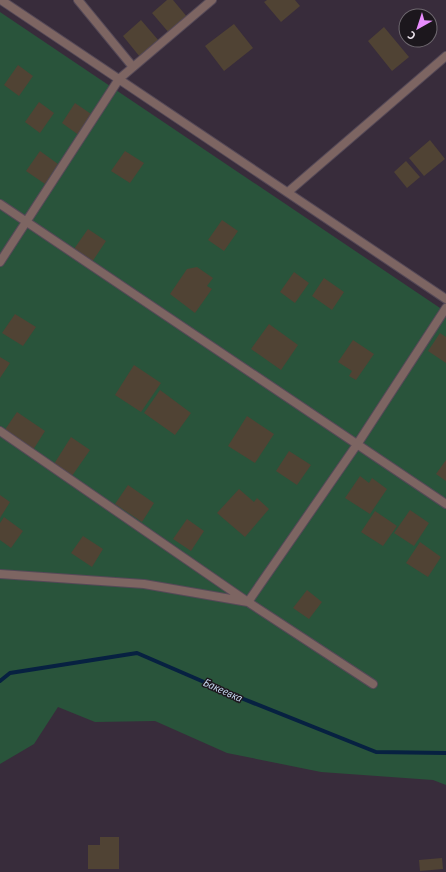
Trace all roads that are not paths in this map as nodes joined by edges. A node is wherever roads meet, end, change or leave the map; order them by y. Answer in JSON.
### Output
{"nodes":[{"id":1,"x":0,"y":0,"type":"edge"},
{"id":2,"x":78,"y":0,"type":"edge"},
{"id":3,"x":212,"y":0,"type":"edge"},
{"id":4,"x":446,"y":56,"type":"edge"},
{"id":5,"x":133,"y":67,"type":"junction"},
{"id":6,"x":119,"y":79,"type":"junction"},
{"id":7,"x":288,"y":192,"type":"junction"},
{"id":8,"x":0,"y":204,"type":"edge"},
{"id":9,"x":27,"y":222,"type":"junction"},
{"id":10,"x":0,"y":262,"type":"edge"},
{"id":11,"x":446,"y":299,"type":"edge"},
{"id":12,"x":446,"y":308,"type":"edge"},
{"id":13,"x":0,"y":431,"type":"edge"},
{"id":14,"x":358,"y":444,"type":"junction"},
{"id":15,"x":446,"y":504,"type":"edge"},
{"id":16,"x":0,"y":574,"type":"edge"},
{"id":17,"x":248,"y":602,"type":"junction"},
{"id":18,"x":373,"y":684,"type":"dead end"}],
"edges":[{"from":1,"to":6,"type":"lane"},
{"from":2,"to":5,"type":"lane"},
{"from":3,"to":5,"type":"lane"},
{"from":4,"to":7,"type":"lane"},
{"from":5,"to":6,"type":"lane"},
{"from":6,"to":7,"type":"lane"},
{"from":6,"to":9,"type":"lane"},
{"from":7,"to":11,"type":"lane"},
{"from":8,"to":9,"type":"lane"},
{"from":9,"to":10,"type":"lane"},
{"from":9,"to":14,"type":"lane"},
{"from":12,"to":14,"type":"lane"},
{"from":13,"to":17,"type":"lane"},
{"from":14,"to":15,"type":"lane"},
{"from":14,"to":17,"type":"lane"},
{"from":16,"to":17,"type":"lane"},
{"from":17,"to":18,"type":"lane"}]}
